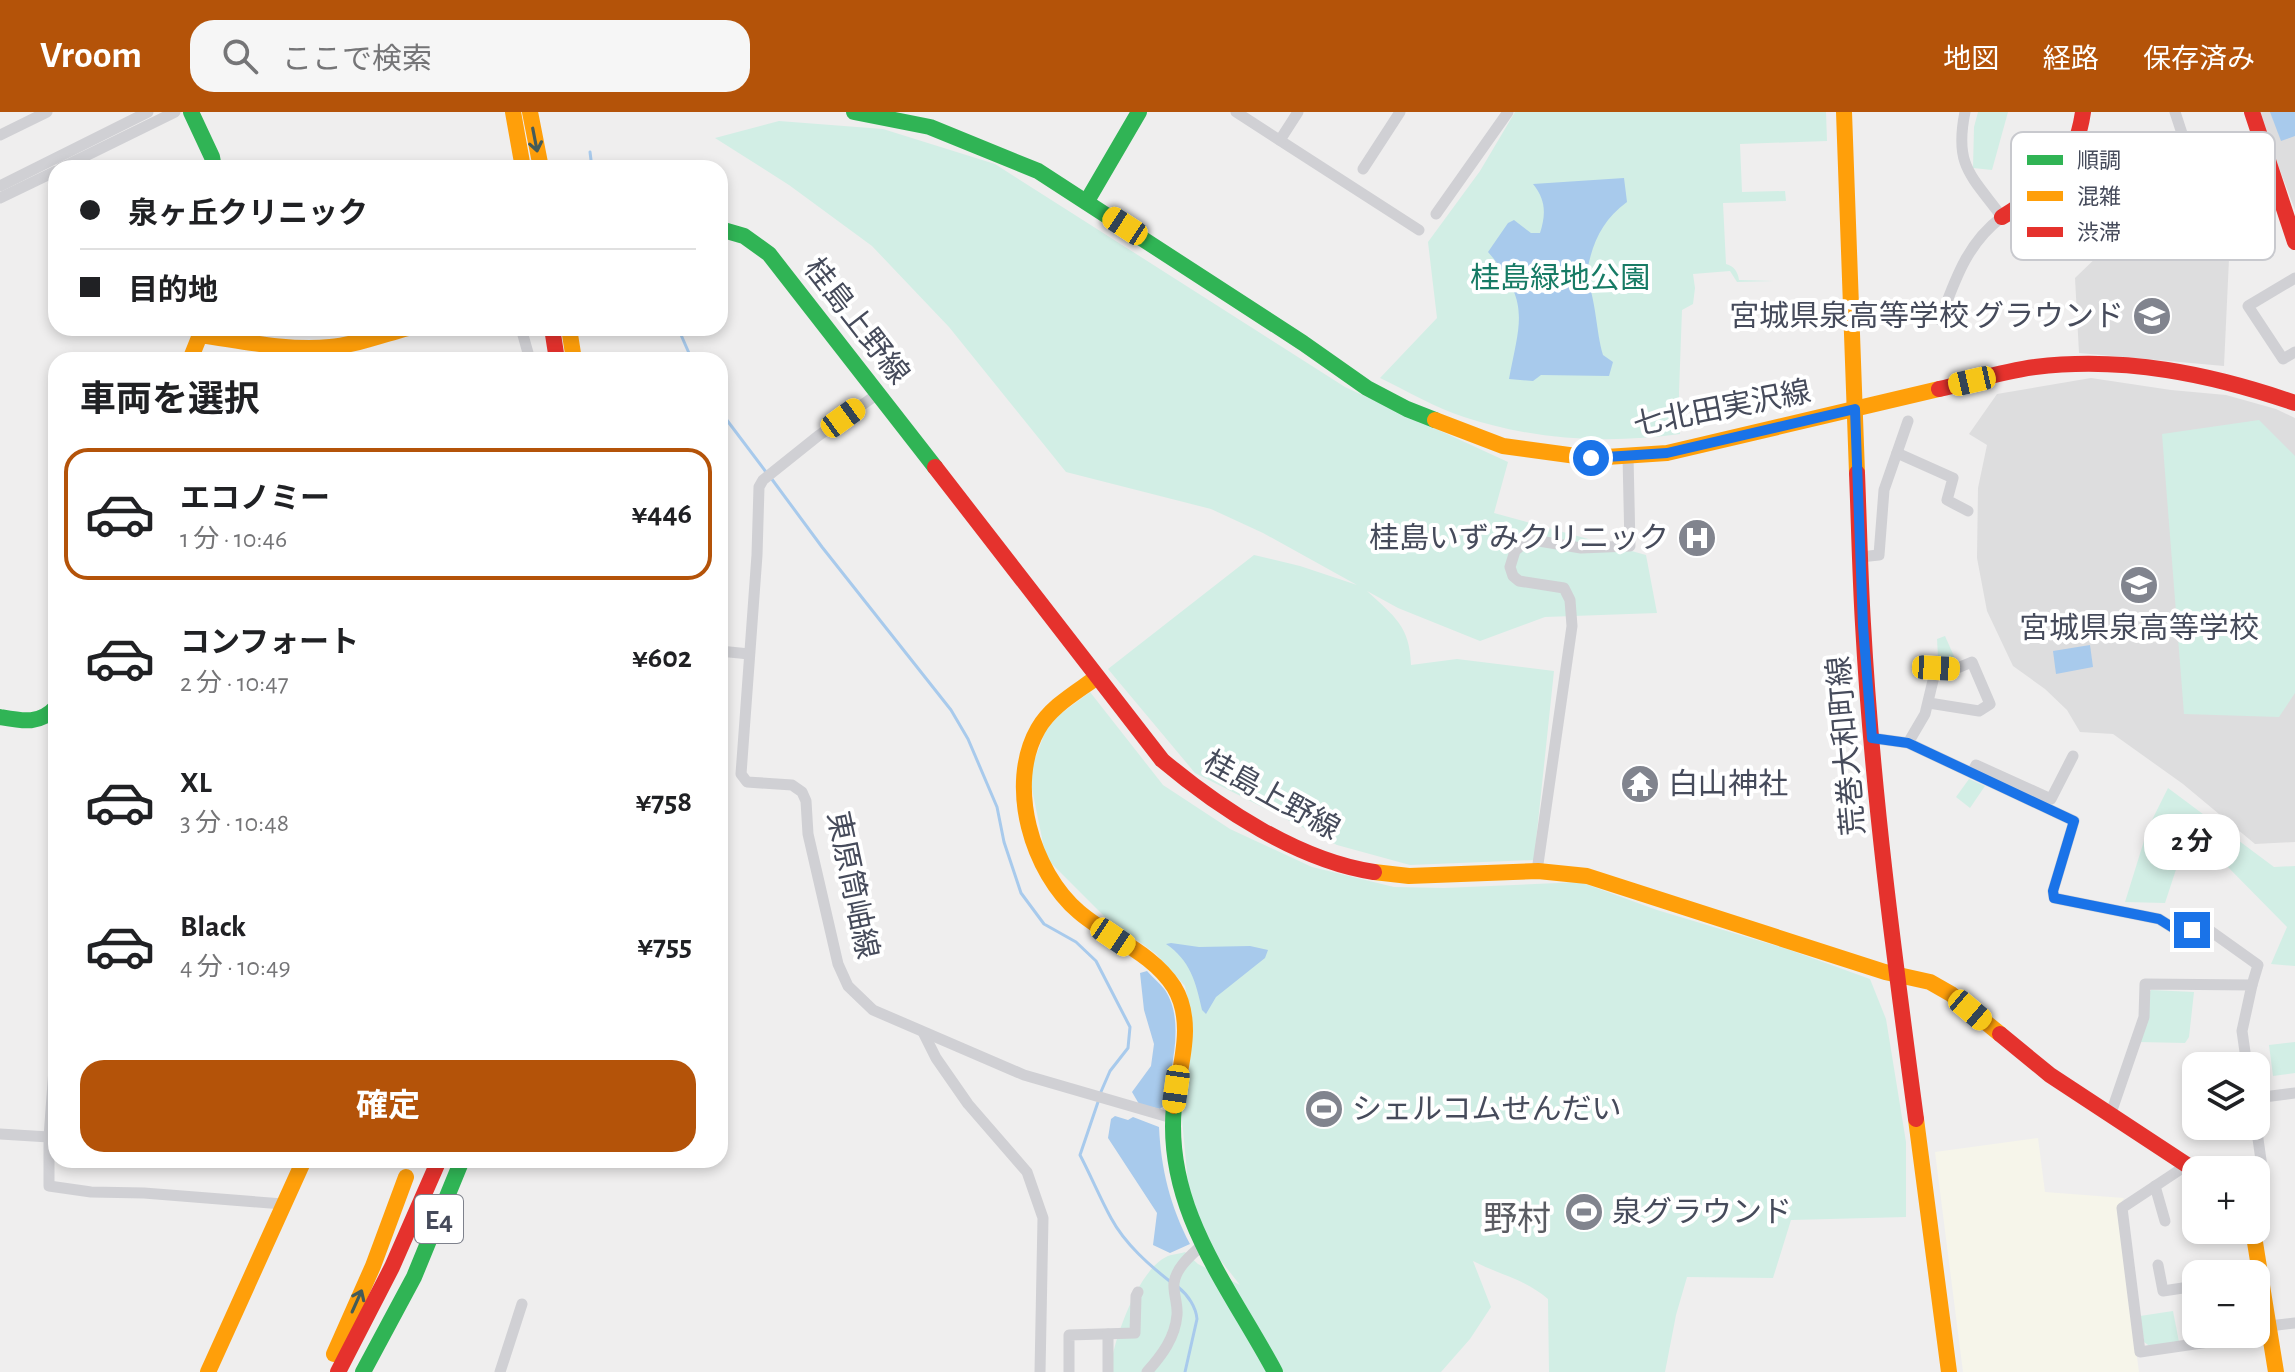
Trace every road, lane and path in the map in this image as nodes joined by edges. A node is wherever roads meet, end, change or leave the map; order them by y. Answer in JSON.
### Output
{"nodes":[{"id":1,"x":47,"y":112,"type":"edge"},
{"id":2,"x":148,"y":112,"type":"edge"},
{"id":3,"x":175,"y":112,"type":"edge"},
{"id":4,"x":191,"y":112,"type":"edge"},
{"id":5,"x":513,"y":112,"type":"edge"},
{"id":6,"x":530,"y":112,"type":"edge"},
{"id":7,"x":854,"y":112,"type":"edge"},
{"id":8,"x":1139,"y":112,"type":"edge"},
{"id":9,"x":1236,"y":112,"type":"edge"},
{"id":10,"x":1298,"y":112,"type":"edge"},
{"id":11,"x":1400,"y":112,"type":"edge"},
{"id":12,"x":1508,"y":112,"type":"edge"},
{"id":13,"x":1844,"y":112,"type":"edge"},
{"id":14,"x":1965,"y":112,"type":"edge"},
{"id":15,"x":2083,"y":112,"type":"edge"},
{"id":16,"x":2175,"y":112,"type":"edge"},
{"id":17,"x":2252,"y":112,"type":"edge"},
{"id":18,"x":2081,"y":132,"type":"edge"},
{"id":19,"x":2182,"y":132,"type":"edge"},
{"id":20,"x":2258,"y":132,"type":"edge"},
{"id":21,"x":0,"y":135,"type":"edge"},
{"id":22,"x":1280,"y":140,"type":"junction"},
{"id":23,"x":52,"y":160,"type":"edge"},
{"id":24,"x":77,"y":160,"type":"edge"},
{"id":25,"x":213,"y":160,"type":"edge"},
{"id":26,"x":522,"y":160,"type":"edge"},
{"id":27,"x":539,"y":160,"type":"edge"},
{"id":28,"x":48,"y":162,"type":"edge"},
{"id":29,"x":1363,"y":169,"type":"dead end"},
{"id":30,"x":48,"y":174,"type":"edge"},
{"id":31,"x":2275,"y":182,"type":"edge"},
{"id":32,"x":0,"y":186,"type":"edge"},
{"id":33,"x":0,"y":198,"type":"edge"},
{"id":34,"x":1087,"y":201,"type":"junction"},
{"id":35,"x":2011,"y":212,"type":"edge"},
{"id":36,"x":1436,"y":214,"type":"dead end"},
{"id":37,"x":2002,"y":217,"type":"junction"},
{"id":38,"x":1419,"y":230,"type":"dead end"},
{"id":39,"x":728,"y":231,"type":"edge"},
{"id":40,"x":2295,"y":242,"type":"edge"},
{"id":41,"x":2295,"y":278,"type":"edge"},
{"id":42,"x":1940,"y":320,"type":"dead end"},
{"id":43,"x":224,"y":336,"type":"edge"},
{"id":44,"x":379,"y":336,"type":"edge"},
{"id":45,"x":2295,"y":352,"type":"edge"},
{"id":46,"x":879,"y":393,"type":"junction"},
{"id":47,"x":2295,"y":403,"type":"edge"},
{"id":48,"x":1855,"y":409,"type":"junction"},
{"id":49,"x":1908,"y":421,"type":"dead end"},
{"id":50,"x":1897,"y":453,"type":"junction"},
{"id":51,"x":1628,"y":456,"type":"junction"},
{"id":52,"x":1968,"y":511,"type":"dead end"},
{"id":53,"x":1860,"y":557,"type":"junction"},
{"id":54,"x":728,"y":652,"type":"edge"},
{"id":55,"x":749,"y":654,"type":"junction"},
{"id":56,"x":1097,"y":677,"type":"junction"},
{"id":57,"x":1929,"y":703,"type":"junction"},
{"id":58,"x":48,"y":716,"type":"edge"},
{"id":59,"x":0,"y":717,"type":"edge"},
{"id":60,"x":1872,"y":738,"type":"junction"},
{"id":61,"x":1908,"y":743,"type":"junction"},
{"id":62,"x":2073,"y":756,"type":"dead end"},
{"id":63,"x":1972,"y":773,"type":"junction"},
{"id":64,"x":1537,"y":871,"type":"junction"},
{"id":65,"x":1897,"y":974,"type":"junction"},
{"id":66,"x":2252,"y":985,"type":"junction"},
{"id":67,"x":924,"y":1034,"type":"junction"},
{"id":68,"x":2245,"y":1052,"type":"edge"},
{"id":69,"x":2295,"y":1093,"type":"edge"},
{"id":70,"x":2270,"y":1096,"type":"edge"},
{"id":71,"x":2111,"y":1113,"type":"junction"},
{"id":72,"x":1172,"y":1118,"type":"junction"},
{"id":73,"x":0,"y":1134,"type":"edge"},
{"id":74,"x":48,"y":1137,"type":"edge"},
{"id":75,"x":2182,"y":1161,"type":"edge"},
{"id":76,"x":49,"y":1168,"type":"edge"},
{"id":77,"x":300,"y":1168,"type":"edge"},
{"id":78,"x":435,"y":1168,"type":"edge"},
{"id":79,"x":459,"y":1168,"type":"edge"},
{"id":80,"x":2182,"y":1173,"type":"edge"},
{"id":81,"x":406,"y":1177,"type":"dead end"},
{"id":82,"x":2155,"y":1186,"type":"junction"},
{"id":83,"x":283,"y":1204,"type":"junction"},
{"id":84,"x":2165,"y":1221,"type":"dead end"},
{"id":85,"x":1200,"y":1247,"type":"junction"},
{"id":86,"x":2158,"y":1265,"type":"dead end"},
{"id":87,"x":414,"y":1277,"type":"junction"},
{"id":88,"x":2182,"y":1288,"type":"edge"},
{"id":89,"x":1138,"y":1292,"type":"dead end"},
{"id":90,"x":522,"y":1304,"type":"dead end"},
{"id":91,"x":2295,"y":1323,"type":"edge"},
{"id":92,"x":2270,"y":1330,"type":"joint"},
{"id":93,"x":1108,"y":1334,"type":"junction"},
{"id":94,"x":2182,"y":1345,"type":"edge"},
{"id":95,"x":208,"y":1372,"type":"edge"},
{"id":96,"x":326,"y":1372,"type":"edge"},
{"id":97,"x":338,"y":1372,"type":"edge"},
{"id":98,"x":363,"y":1372,"type":"edge"},
{"id":99,"x":372,"y":1372,"type":"edge"},
{"id":100,"x":500,"y":1372,"type":"edge"},
{"id":101,"x":1040,"y":1372,"type":"edge"},
{"id":102,"x":1069,"y":1372,"type":"edge"},
{"id":103,"x":1108,"y":1372,"type":"edge"},
{"id":104,"x":1147,"y":1372,"type":"edge"},
{"id":105,"x":1275,"y":1372,"type":"edge"},
{"id":106,"x":1949,"y":1372,"type":"edge"},
{"id":107,"x":2276,"y":1372,"type":"edge"}],
"edges":[{"from":1,"to":21,"type":"street"},
{"from":2,"to":23,"type":"street"},
{"from":3,"to":24,"type":"street"},
{"from":4,"to":25,"type":"main road"},
{"from":5,"to":26,"type":"main road"},
{"from":6,"to":27,"type":"main road","one_way":true},
{"from":7,"to":34,"type":"main road","name":"七北田実沢線"},
{"from":8,"to":34,"type":"main road"},
{"from":9,"to":22,"type":"street"},
{"from":10,"to":22,"type":"street"},
{"from":11,"to":29,"type":"street"},
{"from":12,"to":36,"type":"street"},
{"from":13,"to":48,"type":"main road","name":"荒巻大和町線"},
{"from":14,"to":37,"type":"street"},
{"from":15,"to":18,"type":"main road"},
{"from":16,"to":19,"type":"street"},
{"from":17,"to":20,"type":"main road"},
{"from":22,"to":38,"type":"street"},
{"from":28,"to":32,"type":"street"},
{"from":30,"to":33,"type":"street"},
{"from":31,"to":40,"type":"main road"},
{"from":34,"to":51,"type":"main road","name":"七北田実沢線"},
{"from":35,"to":37,"type":"main road"},
{"from":37,"to":42,"type":"street"},
{"from":39,"to":46,"type":"main road","name":"桂島上野線"},
{"from":41,"to":45,"type":"street"},
{"from":43,"to":44,"type":"main road"},
{"from":46,"to":55,"type":"street","name":"東原筒岫線"},
{"from":46,"to":56,"type":"main road","name":"桂島上野線"},
{"from":47,"to":48,"type":"main road","name":"七北田実沢線"},
{"from":48,"to":51,"type":"main road","name":"七北田実沢線"},
{"from":48,"to":53,"type":"main road","name":"荒巻大和町線"},
{"from":49,"to":50,"type":"street"},
{"from":50,"to":52,"type":"street"},
{"from":50,"to":53,"type":"street"},
{"from":51,"to":64,"type":"street"},
{"from":53,"to":60,"type":"main road","name":"荒巻大和町線"},
{"from":54,"to":55,"type":"street"},
{"from":55,"to":67,"type":"street","name":"東原筒岫線"},
{"from":56,"to":64,"type":"main road","name":"桂島上野線"},
{"from":56,"to":72,"type":"main road"},
{"from":57,"to":57,"type":"street"},
{"from":57,"to":61,"type":"street"},
{"from":58,"to":59,"type":"main road"},
{"from":60,"to":61,"type":"street"},
{"from":60,"to":65,"type":"main road","name":"荒巻大和町線"},
{"from":61,"to":63,"type":"street"},
{"from":62,"to":63,"type":"street"},
{"from":63,"to":66,"type":"street"},
{"from":64,"to":65,"type":"main road","name":"桂島上野線"},
{"from":65,"to":71,"type":"main road","name":"桂島上野線"},
{"from":65,"to":106,"type":"main road","name":"荒巻大和町線"},
{"from":66,"to":68,"type":"street"},
{"from":66,"to":71,"type":"street"},
{"from":67,"to":72,"type":"street","name":"東原筒岫線"},
{"from":67,"to":101,"type":"street"},
{"from":69,"to":70,"type":"street"},
{"from":71,"to":75,"type":"main road","name":"桂島上野線"},
{"from":72,"to":85,"type":"main road"},
{"from":73,"to":74,"type":"street"},
{"from":76,"to":83,"type":"street"},
{"from":77,"to":83,"type":"main road"},
{"from":78,"to":97,"type":"main road","number":"E4"},
{"from":79,"to":87,"type":"main road","number":"E4"},
{"from":80,"to":82,"type":"street"},
{"from":96,"to":81,"type":"main road","one_way":true},
{"from":82,"to":84,"type":"street"},
{"from":82,"to":94,"type":"street"},
{"from":83,"to":95,"type":"main road"},
{"from":85,"to":104,"type":"street"},
{"from":85,"to":105,"type":"main road"},
{"from":86,"to":88,"type":"street"},
{"from":87,"to":98,"type":"main road","number":"E4"},
{"from":87,"to":99,"type":"main road"},
{"from":89,"to":93,"type":"street"},
{"from":90,"to":100,"type":"street"},
{"from":91,"to":92,"type":"street"},
{"from":92,"to":107,"type":"main road"},
{"from":93,"to":102,"type":"street"},
{"from":93,"to":103,"type":"street"}]}
